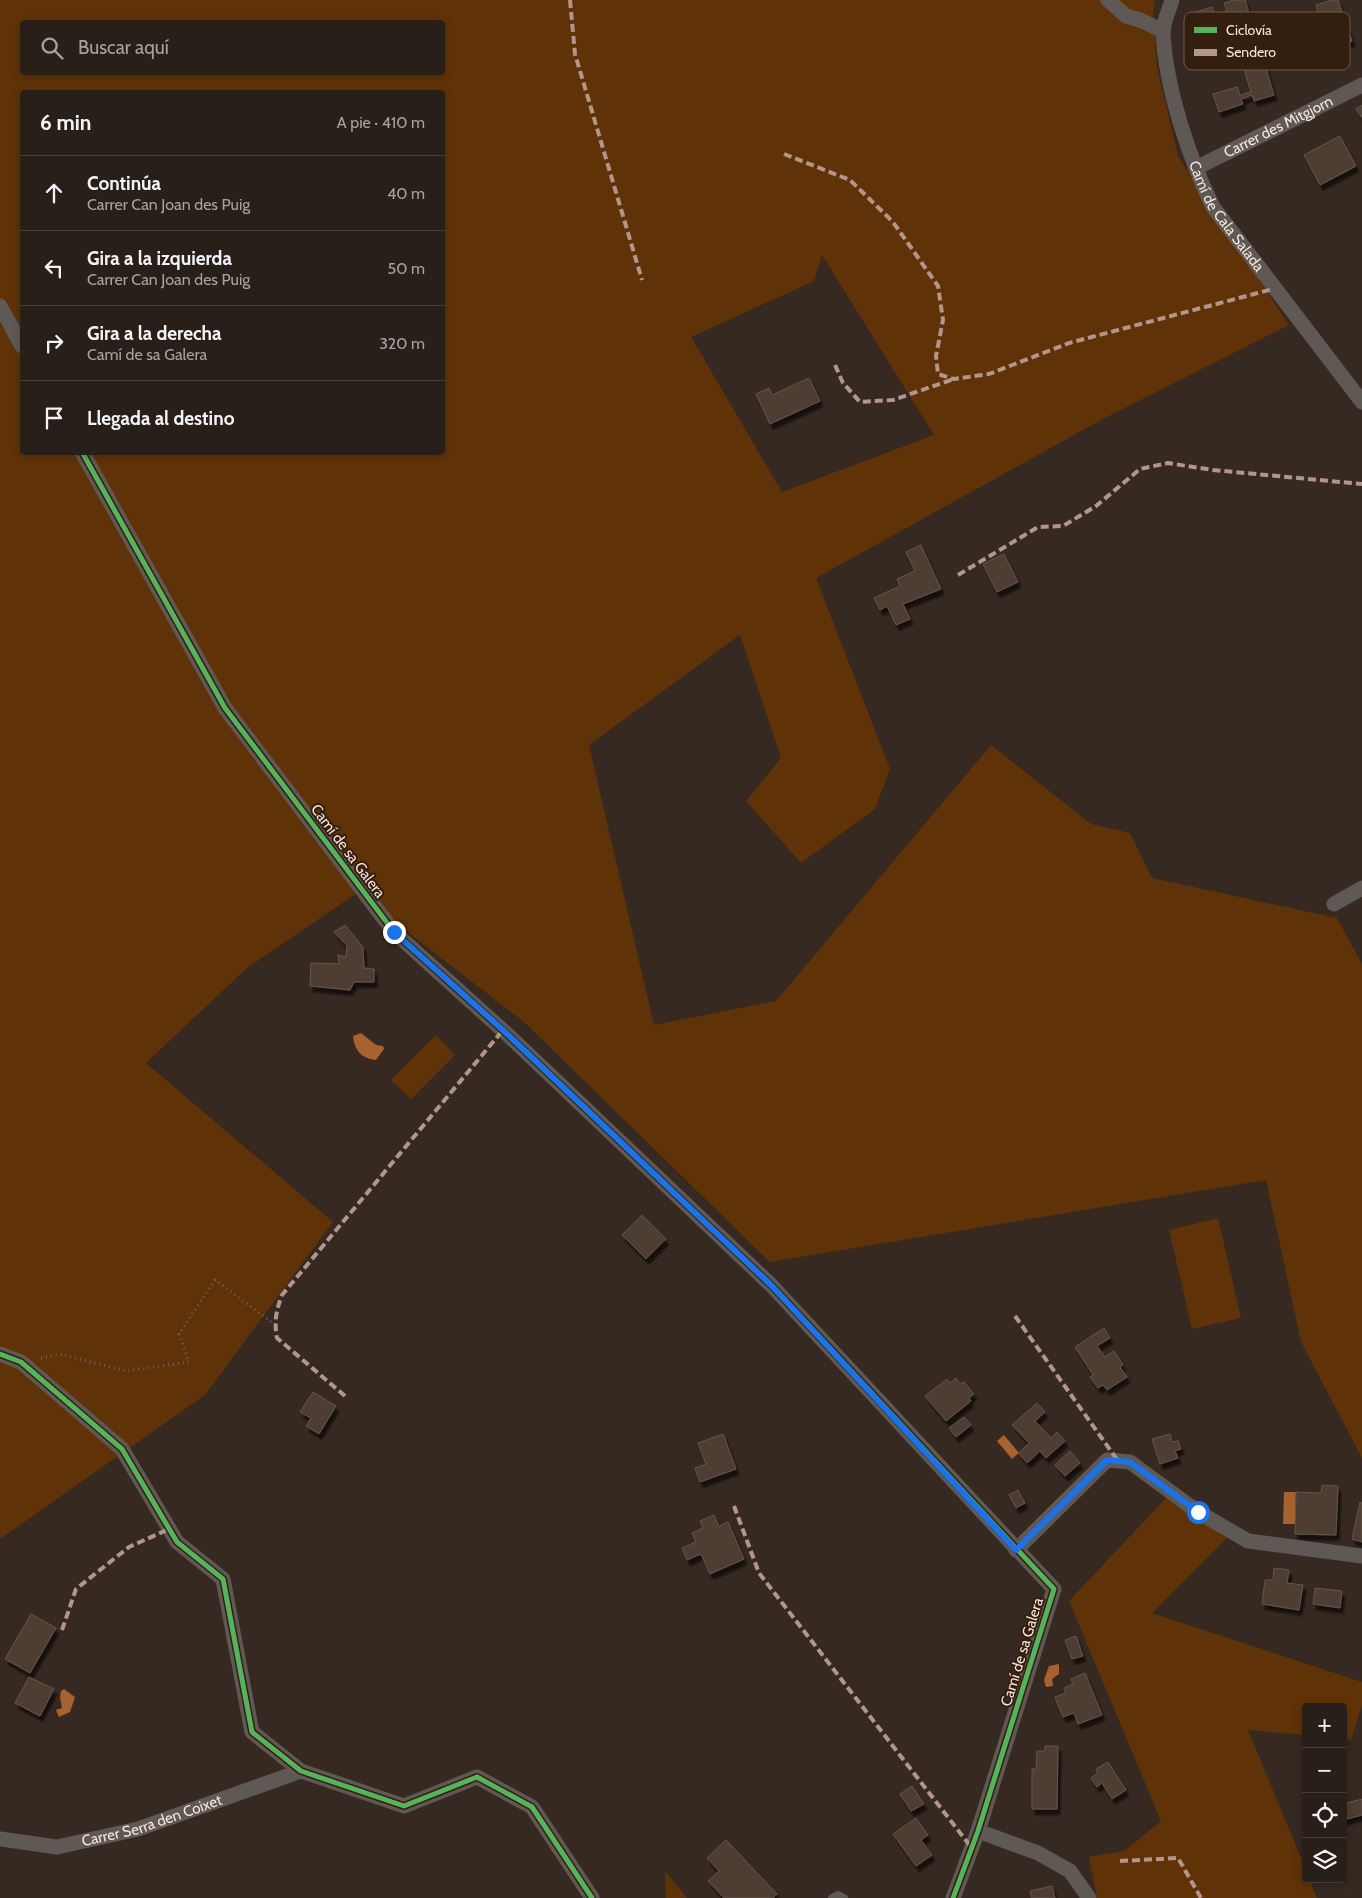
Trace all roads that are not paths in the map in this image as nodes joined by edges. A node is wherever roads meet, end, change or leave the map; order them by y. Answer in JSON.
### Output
{"nodes":[{"id":1,"x":1110,"y":0,"type":"edge"},
{"id":2,"x":1172,"y":0,"type":"edge"},
{"id":3,"x":1163,"y":32,"type":"junction"},
{"id":4,"x":1362,"y":84,"type":"edge"},
{"id":5,"x":1196,"y":168,"type":"junction"},
{"id":6,"x":0,"y":306,"type":"edge"},
{"id":7,"x":20,"y":342,"type":"edge"},
{"id":8,"x":1362,"y":402,"type":"edge"},
{"id":9,"x":84,"y":455,"type":"edge"},
{"id":10,"x":1362,"y":888,"type":"edge"},
{"id":11,"x":1334,"y":904,"type":"dead end"},
{"id":12,"x":0,"y":1354,"type":"edge"},
{"id":13,"x":1016,"y":1550,"type":"junction"},
{"id":14,"x":1362,"y":1556,"type":"edge"},
{"id":15,"x":301,"y":1771,"type":"junction"},
{"id":16,"x":978,"y":1831,"type":"junction"},
{"id":17,"x":0,"y":1839,"type":"edge"},
{"id":18,"x":592,"y":1898,"type":"edge"},
{"id":19,"x":832,"y":1898,"type":"edge"},
{"id":20,"x":844,"y":1898,"type":"edge"},
{"id":21,"x":953,"y":1898,"type":"edge"},
{"id":22,"x":1089,"y":1898,"type":"edge"}],
"edges":[{"from":1,"to":3,"type":"street"},
{"from":2,"to":3,"type":"street","name":"Camí de Cala Salada"},
{"from":3,"to":5,"type":"street","name":"Camí de Cala Salada"},
{"from":4,"to":5,"type":"street","name":"Carrer des Mitgjorn"},
{"from":5,"to":8,"type":"street","name":"Camí de Cala Salada"},
{"from":6,"to":7,"type":"street"},
{"from":9,"to":13,"type":"street","name":"Camí de sa Galera"},
{"from":10,"to":11,"type":"street"},
{"from":12,"to":15,"type":"street"},
{"from":13,"to":14,"type":"street"},
{"from":13,"to":16,"type":"street","name":"Camí de sa Galera"},
{"from":15,"to":17,"type":"street","name":"Carrer Serra den Coixet"},
{"from":15,"to":18,"type":"street"},
{"from":16,"to":21,"type":"street","name":"Camí de sa Galera"},
{"from":16,"to":22,"type":"street"},
{"from":19,"to":20,"type":"lane"}]}
